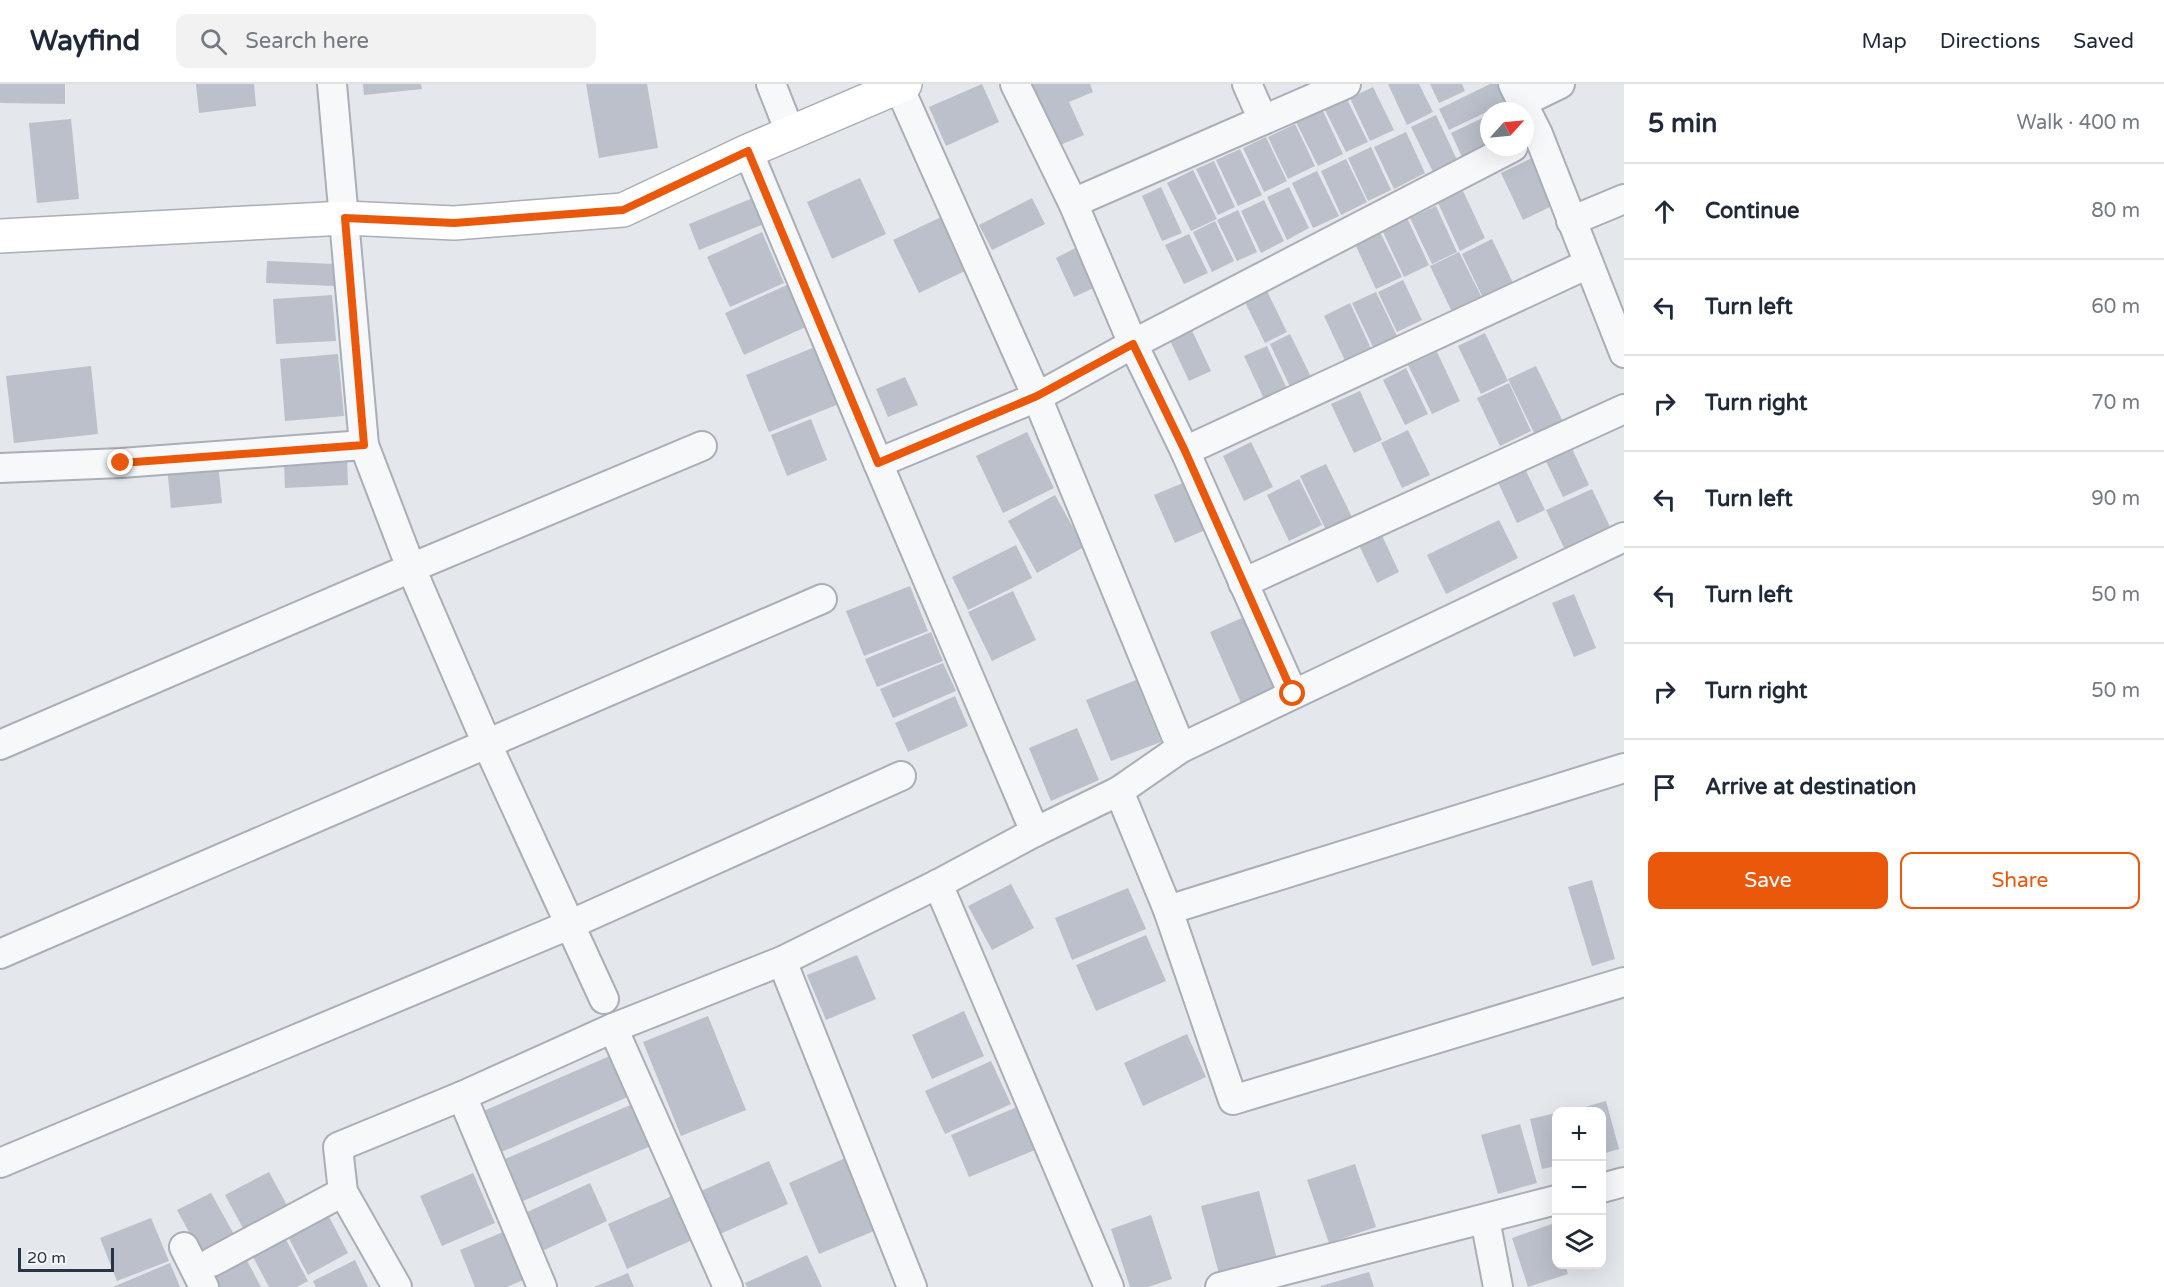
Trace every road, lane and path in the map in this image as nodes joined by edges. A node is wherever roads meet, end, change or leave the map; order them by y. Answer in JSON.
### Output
{"nodes":[{"id":1,"x":332,"y":84,"type":"edge"},
{"id":2,"x":771,"y":84,"type":"edge"},
{"id":3,"x":1015,"y":84,"type":"edge"},
{"id":4,"x":1246,"y":84,"type":"edge"},
{"id":5,"x":1346,"y":84,"type":"edge"},
{"id":6,"x":1560,"y":84,"type":"edge"},
{"id":7,"x":902,"y":86,"type":"edge"},
{"id":8,"x":1518,"y":93,"type":"edge"},
{"id":9,"x":1263,"y":120,"type":"junction"},
{"id":10,"x":790,"y":132,"type":"junction"},
{"id":11,"x":748,"y":151,"type":"junction"},
{"id":12,"x":1534,"y":155,"type":"edge"},
{"id":13,"x":1497,"y":156,"type":"edge"},
{"id":14,"x":1624,"y":199,"type":"edge"},
{"id":15,"x":1073,"y":202,"type":"junction"},
{"id":16,"x":345,"y":218,"type":"junction"},
{"id":17,"x":1571,"y":220,"type":"junction"},
{"id":18,"x":0,"y":236,"type":"edge"},
{"id":19,"x":1588,"y":264,"type":"junction"},
{"id":20,"x":1133,"y":344,"type":"junction"},
{"id":21,"x":1624,"y":353,"type":"edge"},
{"id":22,"x":1037,"y":396,"type":"junction"},
{"id":23,"x":1624,"y":409,"type":"edge"},
{"id":24,"x":364,"y":445,"type":"junction"},
{"id":25,"x":702,"y":446,"type":"dead end"},
{"id":26,"x":1185,"y":451,"type":"junction"},
{"id":27,"x":878,"y":463,"type":"junction"},
{"id":28,"x":0,"y":468,"type":"edge"},
{"id":29,"x":1624,"y":537,"type":"edge"},
{"id":30,"x":411,"y":567,"type":"junction"},
{"id":31,"x":1243,"y":583,"type":"junction"},
{"id":32,"x":822,"y":599,"type":"dead end"},
{"id":33,"x":1293,"y":694,"type":"junction"},
{"id":34,"x":487,"y":744,"type":"junction"},
{"id":35,"x":0,"y":746,"type":"edge"},
{"id":36,"x":1181,"y":748,"type":"junction"},
{"id":37,"x":1624,"y":768,"type":"edge"},
{"id":38,"x":901,"y":776,"type":"dead end"},
{"id":39,"x":1119,"y":791,"type":"junction"},
{"id":40,"x":1035,"y":832,"type":"junction"},
{"id":41,"x":938,"y":884,"type":"junction"},
{"id":42,"x":1168,"y":910,"type":"junction"},
{"id":43,"x":569,"y":925,"type":"junction"},
{"id":44,"x":0,"y":954,"type":"edge"},
{"id":45,"x":782,"y":962,"type":"junction"},
{"id":46,"x":1624,"y":982,"type":"edge"},
{"id":47,"x":604,"y":999,"type":"dead end"},
{"id":48,"x":613,"y":1028,"type":"junction"},
{"id":49,"x":462,"y":1096,"type":"junction"},
{"id":50,"x":0,"y":1162,"type":"edge"},
{"id":51,"x":1624,"y":1182,"type":"edge"},
{"id":52,"x":1606,"y":1187,"type":"edge"},
{"id":53,"x":343,"y":1192,"type":"junction"},
{"id":54,"x":1552,"y":1201,"type":"edge"},
{"id":55,"x":1485,"y":1219,"type":"junction"},
{"id":56,"x":184,"y":1247,"type":"dead end"},
{"id":57,"x":208,"y":1275,"type":"edge"},
{"id":58,"x":1292,"y":1277,"type":"edge"},
{"id":59,"x":398,"y":1287,"type":"edge"},
{"id":60,"x":542,"y":1287,"type":"edge"},
{"id":61,"x":728,"y":1287,"type":"edge"},
{"id":62,"x":912,"y":1287,"type":"edge"},
{"id":63,"x":1109,"y":1287,"type":"edge"},
{"id":64,"x":1220,"y":1287,"type":"edge"},
{"id":65,"x":1498,"y":1287,"type":"edge"}],
"edges":[{"from":1,"to":16,"type":"street"},
{"from":2,"to":10,"type":"street"},
{"from":3,"to":15,"type":"street"},
{"from":4,"to":9,"type":"street"},
{"from":5,"to":9,"type":"street"},
{"from":6,"to":8,"type":"street"},
{"from":7,"to":10,"type":"street"},
{"from":7,"to":22,"type":"street"},
{"from":9,"to":15,"type":"street"},
{"from":10,"to":11,"type":"street"},
{"from":11,"to":16,"type":"street"},
{"from":11,"to":27,"type":"street"},
{"from":12,"to":17,"type":"street"},
{"from":13,"to":20,"type":"street"},
{"from":14,"to":17,"type":"street"},
{"from":15,"to":20,"type":"street"},
{"from":16,"to":18,"type":"street"},
{"from":16,"to":24,"type":"street"},
{"from":17,"to":19,"type":"street"},
{"from":19,"to":21,"type":"street"},
{"from":19,"to":26,"type":"street"},
{"from":20,"to":22,"type":"street"},
{"from":20,"to":26,"type":"street"},
{"from":22,"to":27,"type":"street"},
{"from":22,"to":36,"type":"street"},
{"from":23,"to":31,"type":"street"},
{"from":24,"to":28,"type":"street"},
{"from":24,"to":30,"type":"street"},
{"from":25,"to":30,"type":"street"},
{"from":26,"to":31,"type":"street"},
{"from":27,"to":40,"type":"street"},
{"from":29,"to":33,"type":"street"},
{"from":30,"to":34,"type":"street"},
{"from":30,"to":35,"type":"street"},
{"from":31,"to":33,"type":"street"},
{"from":32,"to":34,"type":"street"},
{"from":33,"to":36,"type":"street"},
{"from":34,"to":43,"type":"street"},
{"from":34,"to":44,"type":"street"},
{"from":36,"to":39,"type":"street"},
{"from":37,"to":42,"type":"street"},
{"from":38,"to":43,"type":"street"},
{"from":39,"to":40,"type":"street"},
{"from":39,"to":42,"type":"street"},
{"from":40,"to":41,"type":"street"},
{"from":41,"to":45,"type":"street"},
{"from":41,"to":63,"type":"street"},
{"from":42,"to":46,"type":"street"},
{"from":43,"to":47,"type":"street"},
{"from":43,"to":50,"type":"street"},
{"from":45,"to":48,"type":"street"},
{"from":45,"to":62,"type":"street"},
{"from":48,"to":49,"type":"street"},
{"from":48,"to":61,"type":"street"},
{"from":49,"to":53,"type":"street"},
{"from":49,"to":60,"type":"street"},
{"from":51,"to":52,"type":"street"},
{"from":53,"to":57,"type":"street"},
{"from":53,"to":59,"type":"street"},
{"from":54,"to":55,"type":"street"},
{"from":55,"to":58,"type":"street"},
{"from":55,"to":65,"type":"street"},
{"from":56,"to":57,"type":"street"},
{"from":58,"to":64,"type":"street"}]}
